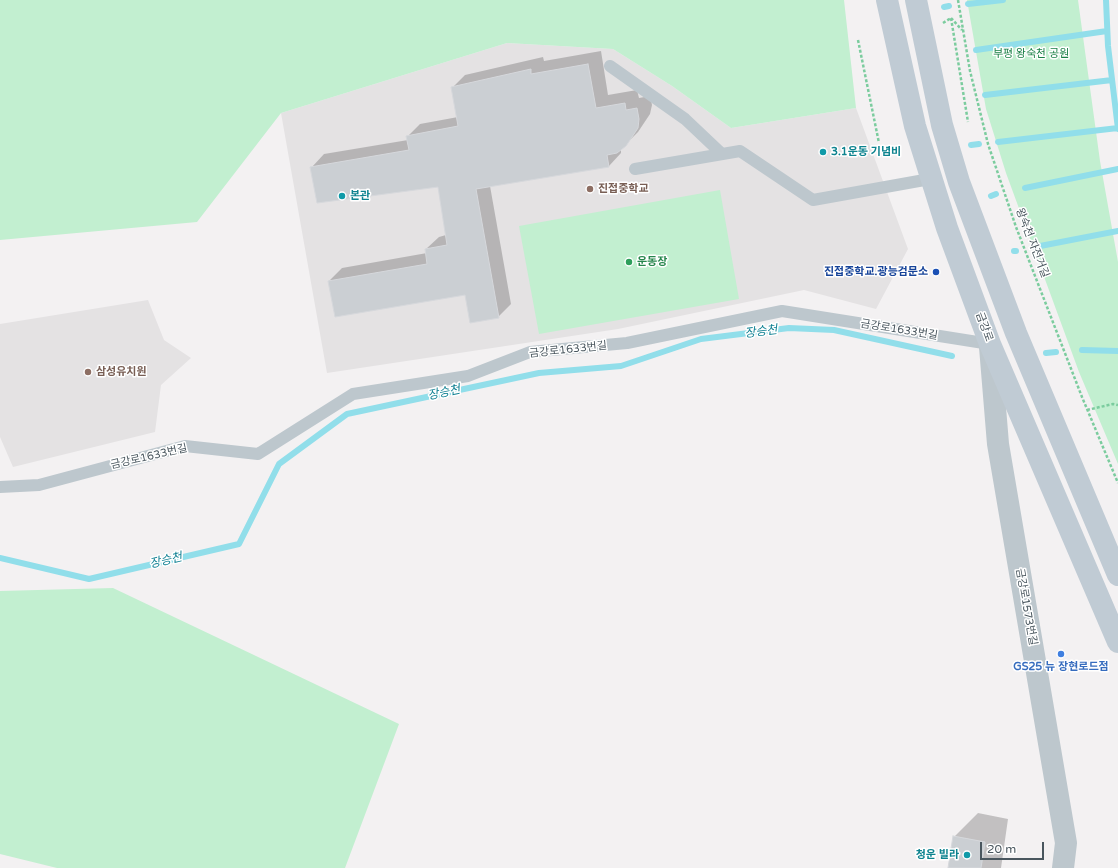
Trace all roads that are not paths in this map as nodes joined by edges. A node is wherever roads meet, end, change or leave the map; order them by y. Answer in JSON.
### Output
{"nodes":[{"id":1,"x":887,"y":0,"type":"edge"},
{"id":2,"x":916,"y":0,"type":"edge"},
{"id":3,"x":610,"y":66,"type":"dead end"},
{"id":4,"x":722,"y":154,"type":"junction"},
{"id":5,"x":635,"y":170,"type":"dead end"},
{"id":6,"x":930,"y":179,"type":"junction"},
{"id":7,"x":990,"y":344,"type":"junction"},
{"id":8,"x":0,"y":487,"type":"edge"},
{"id":9,"x":1118,"y":574,"type":"edge"},
{"id":10,"x":1118,"y":642,"type":"edge"},
{"id":11,"x":1063,"y":868,"type":"edge"}],
"edges":[{"from":1,"to":6,"type":"main road","name":"금강로"},
{"from":2,"to":9,"type":"main road"},
{"from":3,"to":4,"type":"lane"},
{"from":4,"to":5,"type":"lane"},
{"from":4,"to":6,"type":"lane"},
{"from":6,"to":7,"type":"main road","name":"금강로"},
{"from":7,"to":8,"type":"lane","name":"금강로1633번길"},
{"from":7,"to":10,"type":"main road","name":"금강로"},
{"from":7,"to":11,"type":"street","name":"금강로1573번길"}]}
